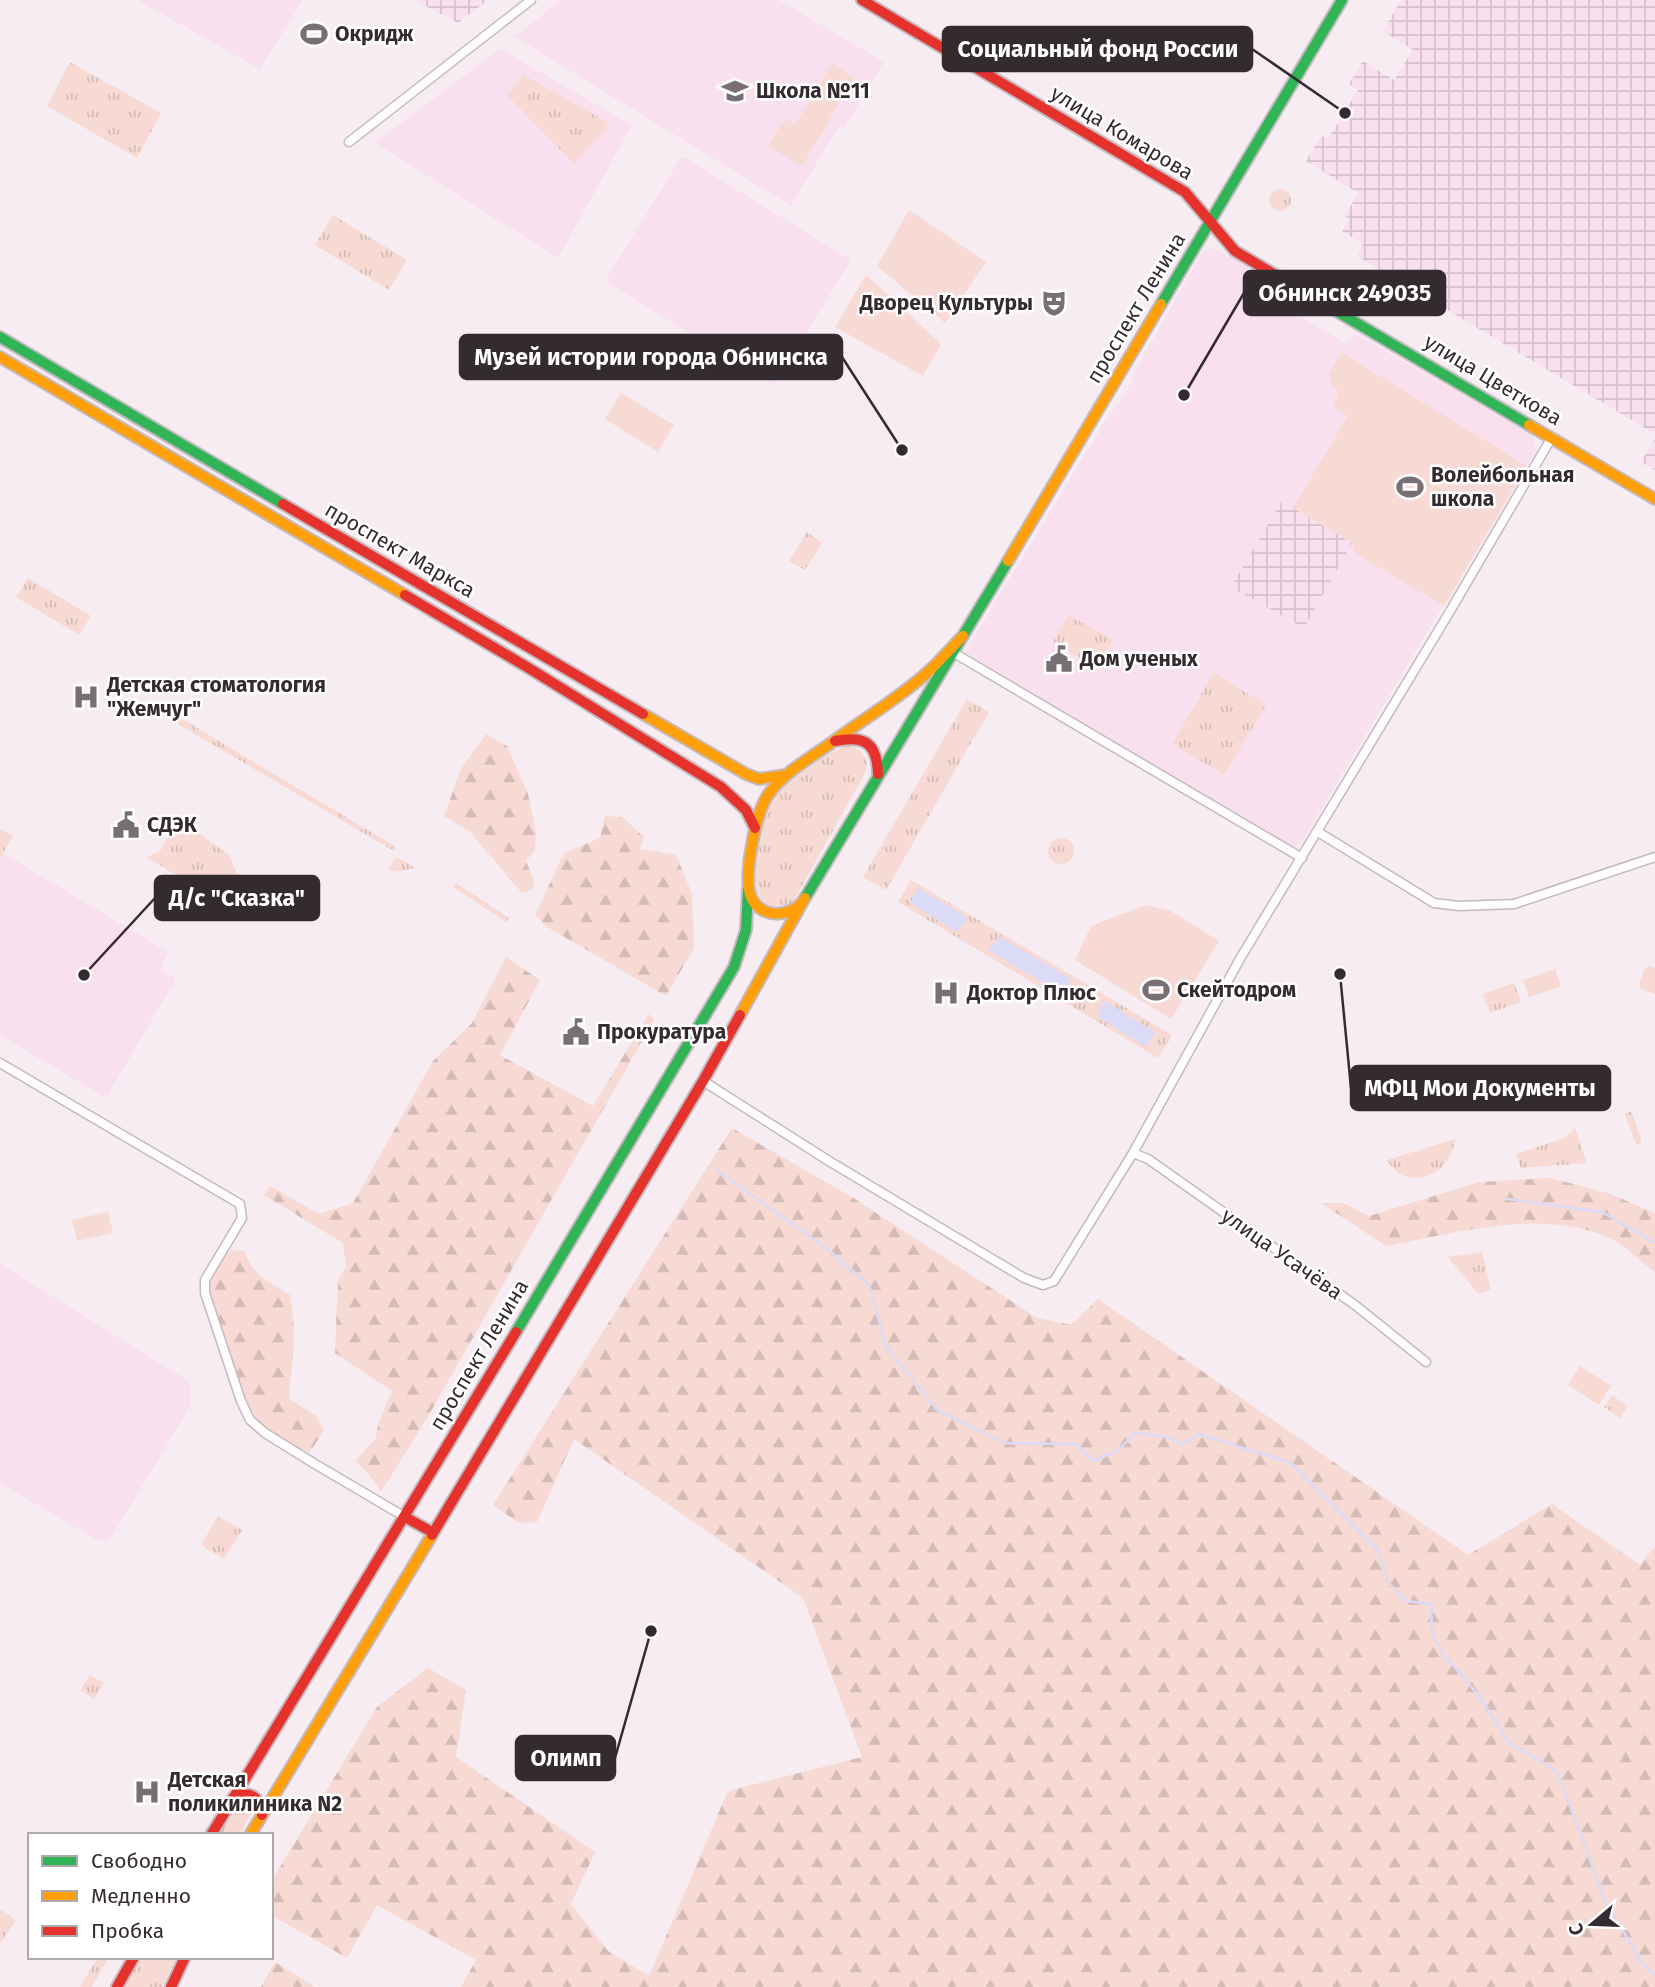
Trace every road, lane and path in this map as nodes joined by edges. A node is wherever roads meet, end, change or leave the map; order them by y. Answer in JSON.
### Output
{"nodes":[{"id":1,"x":531,"y":0,"type":"edge"},
{"id":2,"x":862,"y":0,"type":"edge"},
{"id":3,"x":1342,"y":0,"type":"edge"},
{"id":4,"x":349,"y":142,"type":"dead end"},
{"id":5,"x":1210,"y":222,"type":"junction"},
{"id":6,"x":0,"y":337,"type":"edge"},
{"id":7,"x":0,"y":357,"type":"edge"},
{"id":8,"x":1552,"y":437,"type":"junction"},
{"id":9,"x":1655,"y":499,"type":"edge"},
{"id":10,"x":963,"y":636,"type":"junction"},
{"id":11,"x":954,"y":653,"type":"junction"},
{"id":12,"x":831,"y":742,"type":"junction"},
{"id":13,"x":735,"y":767,"type":"junction"},
{"id":14,"x":787,"y":775,"type":"junction"},
{"id":15,"x":878,"y":775,"type":"junction"},
{"id":16,"x":721,"y":787,"type":"junction"},
{"id":17,"x":756,"y":832,"type":"junction"},
{"id":18,"x":1318,"y":832,"type":"junction"},
{"id":19,"x":1655,"y":857,"type":"edge"},
{"id":20,"x":1302,"y":858,"type":"junction"},
{"id":21,"x":747,"y":883,"type":"junction"},
{"id":22,"x":802,"y":903,"type":"junction"},
{"id":23,"x":0,"y":1063,"type":"edge"},
{"id":24,"x":703,"y":1081,"type":"junction"},
{"id":25,"x":1133,"y":1153,"type":"junction"},
{"id":26,"x":1426,"y":1362,"type":"dead end"},
{"id":27,"x":405,"y":1517,"type":"junction"},
{"id":28,"x":432,"y":1532,"type":"junction"},
{"id":29,"x":233,"y":1798,"type":"junction"},
{"id":30,"x":262,"y":1815,"type":"junction"},
{"id":31,"x":212,"y":1833,"type":"edge"},
{"id":32,"x":251,"y":1833,"type":"edge"},
{"id":33,"x":134,"y":1959,"type":"edge"},
{"id":34,"x":184,"y":1959,"type":"edge"},
{"id":35,"x":119,"y":1984,"type":"edge"},
{"id":36,"x":171,"y":1987,"type":"edge"}],
"edges":[{"from":1,"to":4,"type":"street"},
{"from":2,"to":5,"type":"main road","name":"улица Комарова"},
{"from":3,"to":5,"type":"main road","name":"проспект Ленина"},
{"from":5,"to":8,"type":"main road","name":"улица Цветкова"},
{"from":5,"to":10,"type":"main road","name":"проспект Ленина"},
{"from":6,"to":13,"type":"main road","name":"проспект Маркса"},
{"from":7,"to":16,"type":"main road","name":"проспект Маркса"},
{"from":8,"to":9,"type":"main road","name":"улица Цветкова"},
{"from":8,"to":18,"type":"street"},
{"from":10,"to":11,"type":"main road","name":"проспект Ленина"},
{"from":10,"to":12,"type":"main road","name":"проспект Ленина"},
{"from":11,"to":15,"type":"main road","name":"проспект Ленина"},
{"from":11,"to":20,"type":"street"},
{"from":12,"to":14,"type":"main road","name":"проспект Ленина"},
{"from":12,"to":15,"type":"main road"},
{"from":13,"to":14,"type":"main road","name":"проспект Маркса"},
{"from":13,"to":16,"type":"main road"},
{"from":14,"to":17,"type":"main road","name":"проспект Ленина"},
{"from":15,"to":22,"type":"main road","name":"проспект Ленина"},
{"from":16,"to":17,"type":"main road","name":"проспект Маркса"},
{"from":17,"to":21,"type":"main road","name":"проспект Ленина"},
{"from":18,"to":19,"type":"street"},
{"from":18,"to":20,"type":"street"},
{"from":20,"to":25,"type":"street"},
{"from":21,"to":22,"type":"main road"},
{"from":21,"to":27,"type":"main road","name":"проспект Ленина"},
{"from":22,"to":24,"type":"main road"},
{"from":23,"to":27,"type":"street"},
{"from":24,"to":25,"type":"street"},
{"from":24,"to":28,"type":"main road"},
{"from":25,"to":26,"type":"street","name":"улица Усачёва"},
{"from":27,"to":28,"type":"main road"},
{"from":27,"to":29,"type":"main road","name":"проспект Ленина"},
{"from":28,"to":30,"type":"main road"},
{"from":29,"to":30,"type":"main road"},
{"from":29,"to":31,"type":"main road","name":"проспект Ленина"},
{"from":30,"to":32,"type":"main road"},
{"from":33,"to":35,"type":"main road"},
{"from":34,"to":36,"type":"main road"}]}
